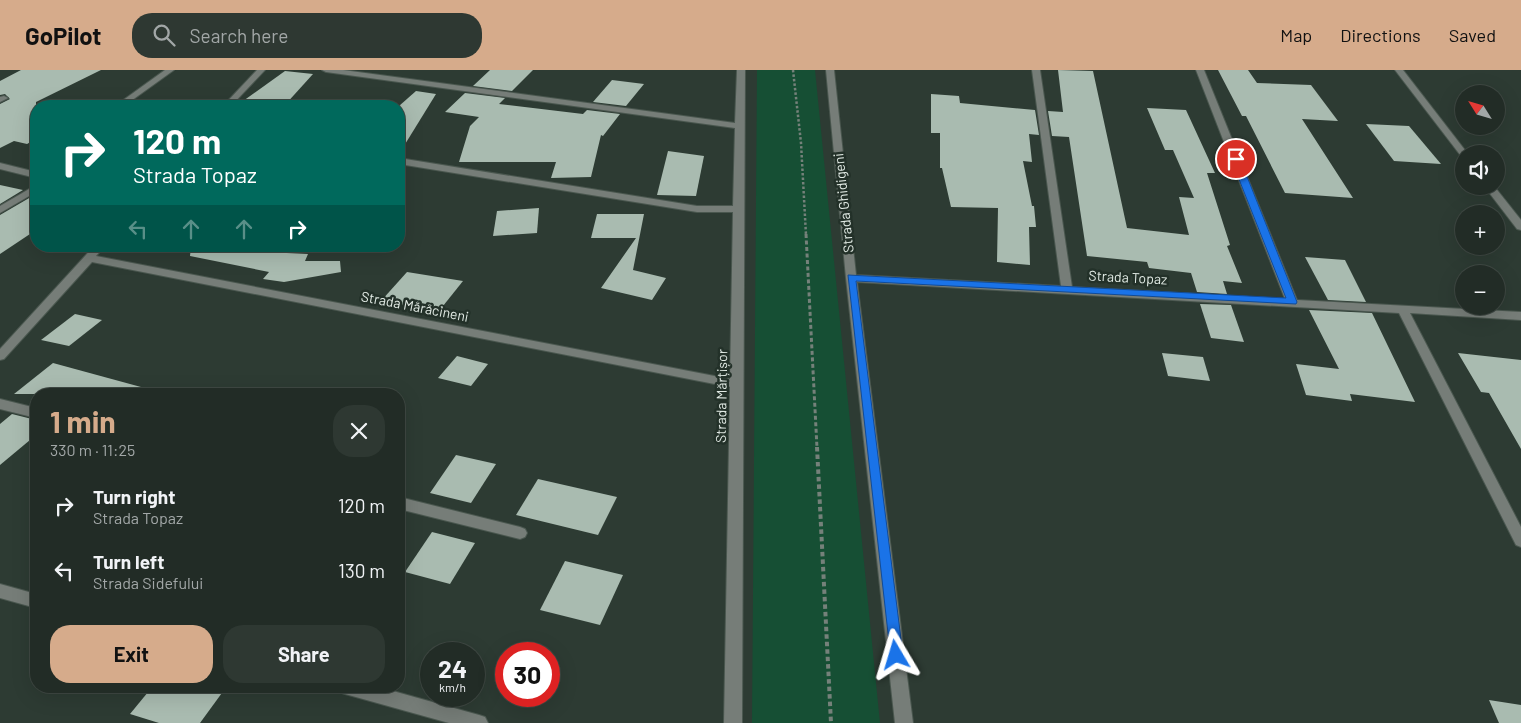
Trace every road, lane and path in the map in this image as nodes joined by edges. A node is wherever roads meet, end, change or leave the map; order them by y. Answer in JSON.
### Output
{"nodes":[{"id":1,"x":170,"y":70,"type":"edge"},
{"id":2,"x":261,"y":70,"type":"edge"},
{"id":3,"x":326,"y":70,"type":"edge"},
{"id":4,"x":741,"y":70,"type":"edge"},
{"id":5,"x":793,"y":70,"type":"edge"},
{"id":6,"x":830,"y":70,"type":"edge"},
{"id":7,"x":1036,"y":70,"type":"edge"},
{"id":8,"x":1200,"y":70,"type":"edge"},
{"id":9,"x":1399,"y":70,"type":"edge"},
{"id":10,"x":128,"y":100,"type":"edge"},
{"id":11,"x":233,"y":100,"type":"edge"},
{"id":12,"x":738,"y":126,"type":"junction"},
{"id":13,"x":1457,"y":145,"type":"edge"},
{"id":14,"x":405,"y":162,"type":"edge"},
{"id":15,"x":0,"y":166,"type":"edge"},
{"id":16,"x":30,"y":174,"type":"edge"},
{"id":17,"x":30,"y":192,"type":"edge"},
{"id":18,"x":1496,"y":195,"type":"edge"},
{"id":19,"x":0,"y":210,"type":"edge"},
{"id":20,"x":738,"y":210,"type":"junction"},
{"id":21,"x":1521,"y":227,"type":"edge"},
{"id":22,"x":94,"y":252,"type":"edge"},
{"id":23,"x":89,"y":258,"type":"junction"},
{"id":24,"x":851,"y":278,"type":"junction"},
{"id":25,"x":1067,"y":289,"type":"junction"},
{"id":26,"x":1292,"y":302,"type":"junction"},
{"id":27,"x":1403,"y":310,"type":"junction"},
{"id":28,"x":1521,"y":316,"type":"edge"},
{"id":29,"x":0,"y":356,"type":"edge"},
{"id":30,"x":736,"y":384,"type":"junction"},
{"id":31,"x":0,"y":404,"type":"edge"},
{"id":32,"x":30,"y":412,"type":"edge"},
{"id":33,"x":405,"y":504,"type":"edge"},
{"id":34,"x":520,"y":533,"type":"dead end"},
{"id":35,"x":1521,"y":541,"type":"edge"},
{"id":36,"x":0,"y":591,"type":"edge"},
{"id":37,"x":30,"y":599,"type":"edge"},
{"id":38,"x":370,"y":693,"type":"edge"},
{"id":39,"x":479,"y":723,"type":"edge"},
{"id":40,"x":732,"y":723,"type":"edge"},
{"id":41,"x":831,"y":723,"type":"edge"},
{"id":42,"x":904,"y":723,"type":"edge"}],
"edges":[{"from":1,"to":10,"type":"street"},
{"from":2,"to":11,"type":"street"},
{"from":3,"to":12,"type":"street"},
{"from":4,"to":12,"type":"street","name":"Strada Mărțișor"},
{"from":5,"to":41,"type":"path"},
{"from":6,"to":24,"type":"street","name":"Strada Ghidigeni"},
{"from":7,"to":25,"type":"street"},
{"from":8,"to":26,"type":"street"},
{"from":9,"to":13,"type":"street"},
{"from":12,"to":20,"type":"street","name":"Strada Mărțișor"},
{"from":14,"to":20,"type":"street"},
{"from":15,"to":16,"type":"street"},
{"from":17,"to":19,"type":"street"},
{"from":18,"to":21,"type":"street"},
{"from":20,"to":30,"type":"street","name":"Strada Mărțișor"},
{"from":22,"to":23,"type":"street"},
{"from":23,"to":29,"type":"street"},
{"from":23,"to":30,"type":"street","name":"Strada Mărăcineni"},
{"from":24,"to":25,"type":"street","name":"Strada Topaz"},
{"from":24,"to":42,"type":"street","name":"Strada Ghidigeni"},
{"from":25,"to":26,"type":"street","name":"Strada Topaz"},
{"from":26,"to":27,"type":"street","name":"Strada Topaz"},
{"from":27,"to":28,"type":"street","name":"Strada Topaz"},
{"from":27,"to":35,"type":"street"},
{"from":30,"to":40,"type":"street","name":"Strada Mărțișor"},
{"from":31,"to":32,"type":"street"},
{"from":33,"to":34,"type":"street"},
{"from":36,"to":37,"type":"street"},
{"from":38,"to":39,"type":"street"}]}
